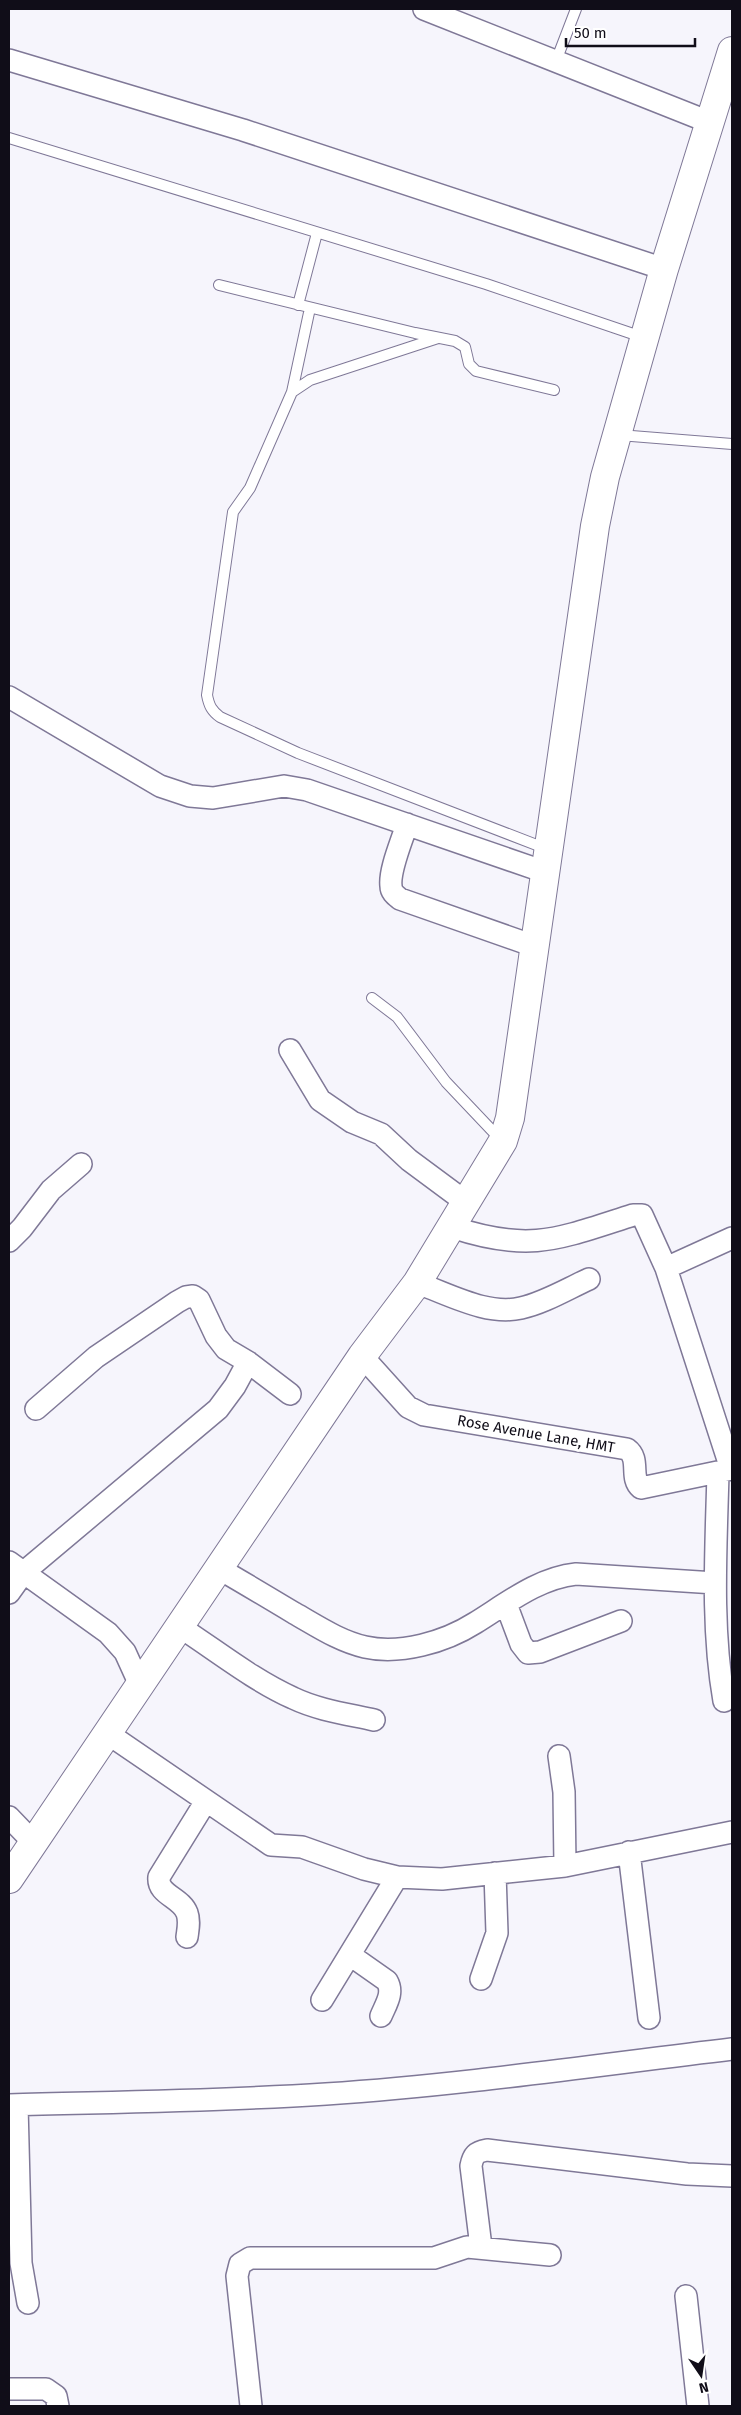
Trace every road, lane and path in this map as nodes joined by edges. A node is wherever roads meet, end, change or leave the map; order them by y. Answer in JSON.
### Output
{"nodes":[{"id":1,"x":424,"y":9,"type":"edge"},
{"id":2,"x":576,"y":9,"type":"edge"},
{"id":3,"x":732,"y":51,"type":"edge"},
{"id":4,"x":9,"y":60,"type":"edge"},
{"id":5,"x":556,"y":61,"type":"junction"},
{"id":6,"x":709,"y":122,"type":"junction"},
{"id":7,"x":9,"y":138,"type":"edge"},
{"id":8,"x":317,"y":233,"type":"junction"},
{"id":9,"x":664,"y":269,"type":"junction"},
{"id":10,"x":219,"y":285,"type":"dead end"},
{"id":11,"x":298,"y":305,"type":"junction"},
{"id":12,"x":310,"y":308,"type":"junction"},
{"id":13,"x":438,"y":338,"type":"junction"},
{"id":14,"x":645,"y":338,"type":"junction"},
{"id":15,"x":554,"y":390,"type":"dead end"},
{"id":16,"x":292,"y":392,"type":"junction"},
{"id":17,"x":617,"y":435,"type":"junction"},
{"id":18,"x":732,"y":444,"type":"edge"},
{"id":19,"x":9,"y":697,"type":"edge"},
{"id":20,"x":407,"y":824,"type":"junction"},
{"id":21,"x":546,"y":860,"type":"junction"},
{"id":22,"x":534,"y":946,"type":"junction"},
{"id":23,"x":372,"y":998,"type":"dead end"},
{"id":24,"x":290,"y":1050,"type":"dead end"},
{"id":25,"x":503,"y":1141,"type":"junction"},
{"id":26,"x":82,"y":1164,"type":"dead end"},
{"id":27,"x":467,"y":1203,"type":"junction"},
{"id":28,"x":452,"y":1227,"type":"junction"},
{"id":29,"x":732,"y":1238,"type":"edge"},
{"id":30,"x":9,"y":1241,"type":"edge"},
{"id":31,"x":666,"y":1268,"type":"junction"},
{"id":32,"x":589,"y":1280,"type":"dead end"},
{"id":33,"x":418,"y":1283,"type":"junction"},
{"id":34,"x":362,"y":1356,"type":"junction"},
{"id":35,"x":248,"y":1362,"type":"junction"},
{"id":36,"x":290,"y":1394,"type":"dead end"},
{"id":37,"x":36,"y":1408,"type":"dead end"},
{"id":38,"x":727,"y":1470,"type":"edge"},
{"id":39,"x":16,"y":1567,"type":"edge"},
{"id":40,"x":218,"y":1568,"type":"junction"},
{"id":41,"x":715,"y":1583,"type":"junction"},
{"id":42,"x":9,"y":1593,"type":"edge"},
{"id":43,"x":506,"y":1604,"type":"junction"},
{"id":44,"x":621,"y":1621,"type":"dead end"},
{"id":45,"x":180,"y":1626,"type":"junction"},
{"id":46,"x":140,"y":1684,"type":"junction"},
{"id":47,"x":724,"y":1702,"type":"dead end"},
{"id":48,"x":374,"y":1720,"type":"dead end"},
{"id":49,"x":107,"y":1733,"type":"junction"},
{"id":50,"x":559,"y":1756,"type":"dead end"},
{"id":51,"x":206,"y":1801,"type":"junction"},
{"id":52,"x":9,"y":1817,"type":"edge"},
{"id":53,"x":732,"y":1832,"type":"edge"},
{"id":54,"x":34,"y":1843,"type":"junction"},
{"id":55,"x":629,"y":1852,"type":"junction"},
{"id":56,"x":565,"y":1866,"type":"junction"},
{"id":57,"x":495,"y":1873,"type":"junction"},
{"id":58,"x":397,"y":1877,"type":"junction"},
{"id":59,"x":9,"y":1879,"type":"edge"},
{"id":60,"x":187,"y":1937,"type":"dead end"},
{"id":61,"x":350,"y":1955,"type":"junction"},
{"id":62,"x":481,"y":1978,"type":"dead end"},
{"id":63,"x":322,"y":2000,"type":"dead end"},
{"id":64,"x":381,"y":2016,"type":"dead end"},
{"id":65,"x":649,"y":2018,"type":"dead end"},
{"id":66,"x":732,"y":2049,"type":"edge"},
{"id":67,"x":13,"y":2105,"type":"edge"},
{"id":68,"x":732,"y":2176,"type":"edge"},
{"id":69,"x":481,"y":2247,"type":"junction"},
{"id":70,"x":550,"y":2255,"type":"dead end"},
{"id":71,"x":15,"y":2264,"type":"edge"},
{"id":72,"x":686,"y":2296,"type":"dead end"},
{"id":73,"x":28,"y":2303,"type":"dead end"},
{"id":74,"x":9,"y":2389,"type":"edge"},
{"id":75,"x":58,"y":2406,"type":"edge"},
{"id":76,"x":251,"y":2406,"type":"edge"},
{"id":77,"x":698,"y":2406,"type":"edge"}],
"edges":[{"from":1,"to":5,"type":"street"},
{"from":2,"to":5,"type":"lane"},
{"from":3,"to":6,"type":"street"},
{"from":4,"to":9,"type":"street"},
{"from":5,"to":6,"type":"street"},
{"from":6,"to":9,"type":"street"},
{"from":7,"to":8,"type":"lane"},
{"from":8,"to":11,"type":"lane"},
{"from":8,"to":14,"type":"lane"},
{"from":9,"to":14,"type":"street"},
{"from":10,"to":11,"type":"lane"},
{"from":11,"to":12,"type":"lane"},
{"from":12,"to":13,"type":"lane"},
{"from":12,"to":16,"type":"lane"},
{"from":13,"to":15,"type":"lane"},
{"from":13,"to":16,"type":"lane"},
{"from":14,"to":17,"type":"street"},
{"from":16,"to":21,"type":"lane"},
{"from":17,"to":18,"type":"lane"},
{"from":17,"to":21,"type":"street"},
{"from":19,"to":20,"type":"street"},
{"from":20,"to":21,"type":"street"},
{"from":20,"to":22,"type":"street"},
{"from":21,"to":22,"type":"street"},
{"from":22,"to":25,"type":"street"},
{"from":23,"to":25,"type":"lane"},
{"from":24,"to":27,"type":"street"},
{"from":25,"to":27,"type":"street"},
{"from":26,"to":30,"type":"street"},
{"from":27,"to":28,"type":"street"},
{"from":28,"to":31,"type":"street"},
{"from":28,"to":33,"type":"street"},
{"from":29,"to":31,"type":"street"},
{"from":31,"to":38,"type":"street"},
{"from":32,"to":33,"type":"street"},
{"from":33,"to":34,"type":"street"},
{"from":34,"to":38,"type":"street","name":"Rose Avenue Lane, HMT"},
{"from":34,"to":40,"type":"street"},
{"from":35,"to":36,"type":"street"},
{"from":35,"to":37,"type":"street"},
{"from":35,"to":39,"type":"street"},
{"from":38,"to":41,"type":"street"},
{"from":39,"to":42,"type":"street"},
{"from":39,"to":46,"type":"street"},
{"from":40,"to":43,"type":"street"},
{"from":40,"to":45,"type":"street"},
{"from":41,"to":43,"type":"street"},
{"from":41,"to":47,"type":"street"},
{"from":43,"to":44,"type":"street"},
{"from":45,"to":46,"type":"street"},
{"from":45,"to":48,"type":"street"},
{"from":46,"to":49,"type":"street"},
{"from":49,"to":51,"type":"street"},
{"from":49,"to":54,"type":"street"},
{"from":50,"to":56,"type":"street"},
{"from":51,"to":58,"type":"street"},
{"from":51,"to":60,"type":"street"},
{"from":52,"to":54,"type":"street"},
{"from":53,"to":55,"type":"street"},
{"from":54,"to":59,"type":"street"},
{"from":55,"to":56,"type":"street"},
{"from":55,"to":65,"type":"street"},
{"from":56,"to":57,"type":"street"},
{"from":57,"to":58,"type":"street"},
{"from":57,"to":62,"type":"street"},
{"from":58,"to":61,"type":"street"},
{"from":61,"to":63,"type":"street"},
{"from":61,"to":64,"type":"street"},
{"from":66,"to":67,"type":"street"},
{"from":67,"to":71,"type":"street"},
{"from":68,"to":69,"type":"street"},
{"from":69,"to":70,"type":"street"},
{"from":69,"to":76,"type":"street"},
{"from":71,"to":73,"type":"street"},
{"from":72,"to":77,"type":"street"},
{"from":74,"to":75,"type":"street"}]}
